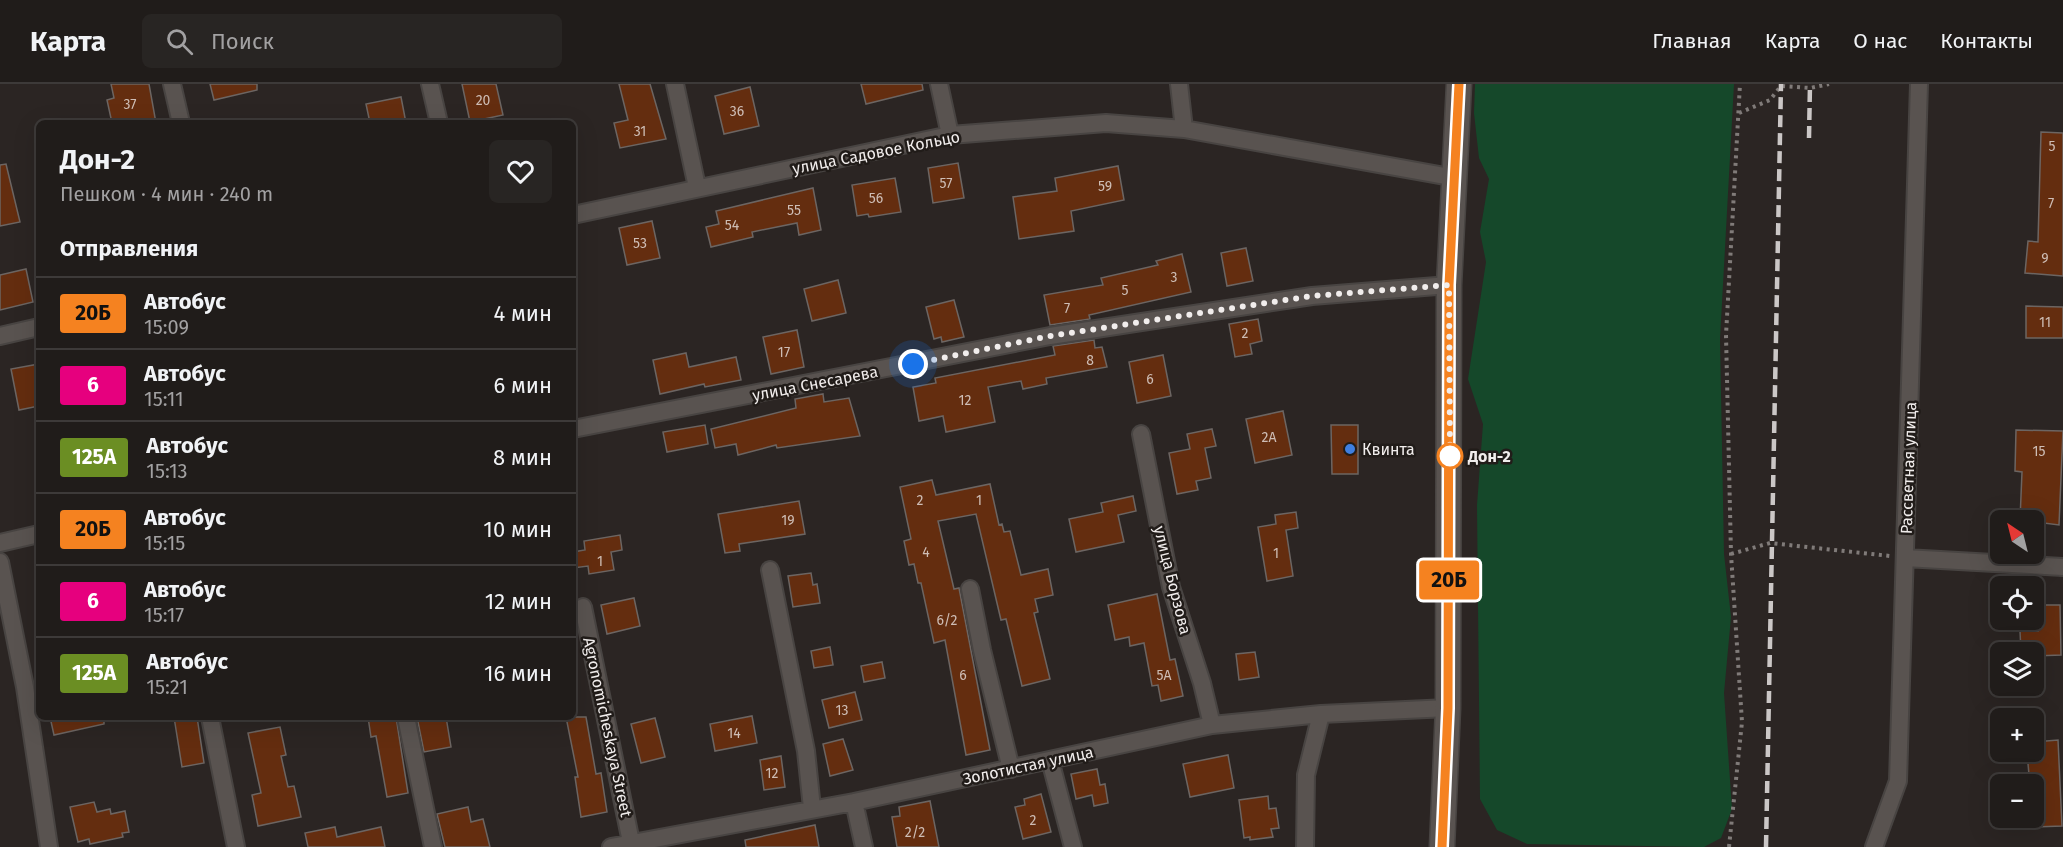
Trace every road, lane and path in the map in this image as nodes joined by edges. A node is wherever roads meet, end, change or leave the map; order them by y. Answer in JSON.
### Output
{"nodes":[{"id":1,"x":172,"y":84,"type":"edge"},
{"id":2,"x":430,"y":84,"type":"edge"},
{"id":3,"x":675,"y":84,"type":"edge"},
{"id":4,"x":939,"y":84,"type":"edge"},
{"id":5,"x":1179,"y":84,"type":"edge"},
{"id":6,"x":1459,"y":84,"type":"edge"},
{"id":7,"x":1740,"y":84,"type":"edge"},
{"id":8,"x":1829,"y":84,"type":"edge"},
{"id":9,"x":1919,"y":84,"type":"edge"},
{"id":10,"x":1739,"y":113,"type":"junction"},
{"id":11,"x":180,"y":120,"type":"edge"},
{"id":12,"x":437,"y":120,"type":"edge"},
{"id":13,"x":1184,"y":129,"type":"junction"},
{"id":14,"x":950,"y":135,"type":"junction"},
{"id":15,"x":1456,"y":178,"type":"junction"},
{"id":16,"x":697,"y":187,"type":"junction"},
{"id":17,"x":576,"y":214,"type":"edge"},
{"id":18,"x":1449,"y":285,"type":"junction"},
{"id":19,"x":36,"y":328,"type":"edge"},
{"id":20,"x":0,"y":336,"type":"edge"},
{"id":21,"x":576,"y":428,"type":"edge"},
{"id":22,"x":1141,"y":434,"type":"dead end"},
{"id":23,"x":36,"y":535,"type":"edge"},
{"id":24,"x":0,"y":543,"type":"edge"},
{"id":25,"x":1731,"y":554,"type":"junction"},
{"id":26,"x":1905,"y":558,"type":"junction"},
{"id":27,"x":0,"y":562,"type":"edge"},
{"id":28,"x":2063,"y":567,"type":"edge"},
{"id":29,"x":770,"y":570,"type":"dead end"},
{"id":30,"x":970,"y":589,"type":"dead end"},
{"id":31,"x":583,"y":607,"type":"dead end"},
{"id":32,"x":1448,"y":708,"type":"junction"},
{"id":33,"x":1321,"y":714,"type":"junction"},
{"id":34,"x":211,"y":720,"type":"edge"},
{"id":35,"x":407,"y":720,"type":"edge"},
{"id":36,"x":1212,"y":725,"type":"junction"},
{"id":37,"x":1050,"y":760,"type":"junction"},
{"id":38,"x":1011,"y":769,"type":"junction"},
{"id":39,"x":854,"y":802,"type":"junction"},
{"id":40,"x":812,"y":808,"type":"junction"},
{"id":41,"x":632,"y":845,"type":"edge"},
{"id":42,"x":49,"y":847,"type":"edge"},
{"id":43,"x":236,"y":847,"type":"edge"},
{"id":44,"x":433,"y":847,"type":"edge"},
{"id":45,"x":611,"y":847,"type":"edge"},
{"id":46,"x":864,"y":847,"type":"edge"},
{"id":47,"x":1072,"y":847,"type":"edge"},
{"id":48,"x":1305,"y":847,"type":"edge"},
{"id":49,"x":1442,"y":847,"type":"edge"},
{"id":50,"x":1729,"y":847,"type":"edge"},
{"id":51,"x":1874,"y":847,"type":"edge"}],
"edges":[{"from":1,"to":11,"type":"street"},
{"from":2,"to":12,"type":"street"},
{"from":3,"to":16,"type":"street"},
{"from":4,"to":14,"type":"street"},
{"from":5,"to":13,"type":"street"},
{"from":6,"to":15,"type":"street"},
{"from":7,"to":10,"type":"path"},
{"from":8,"to":10,"type":"path"},
{"from":9,"to":26,"type":"street","name":"Рассветная улица"},
{"from":10,"to":25,"type":"path"},
{"from":13,"to":14,"type":"street","name":"улица Садовое Кольцо"},
{"from":13,"to":15,"type":"street","name":"улица Садовое Кольцо"},
{"from":14,"to":16,"type":"street","name":"улица Садовое Кольцо"},
{"from":15,"to":18,"type":"street"},
{"from":16,"to":17,"type":"street","name":"улица Садовое Кольцо"},
{"from":18,"to":21,"type":"street","name":"улица Снесарева"},
{"from":18,"to":32,"type":"street"},
{"from":19,"to":20,"type":"street"},
{"from":22,"to":36,"type":"street","name":"улица Борзова"},
{"from":23,"to":24,"type":"street"},
{"from":25,"to":26,"type":"path"},
{"from":25,"to":50,"type":"path"},
{"from":26,"to":28,"type":"street"},
{"from":26,"to":51,"type":"street","name":"Рассветная улица"},
{"from":27,"to":42,"type":"street"},
{"from":29,"to":40,"type":"street"},
{"from":30,"to":38,"type":"street"},
{"from":31,"to":41,"type":"street","name":"Agronomicheskaya Street"},
{"from":32,"to":33,"type":"street","name":"Золотистая улица"},
{"from":32,"to":49,"type":"street"},
{"from":33,"to":36,"type":"street","name":"Золотистая улица"},
{"from":33,"to":48,"type":"street"},
{"from":34,"to":43,"type":"street"},
{"from":35,"to":44,"type":"street"},
{"from":36,"to":37,"type":"street","name":"Золотистая улица"},
{"from":37,"to":38,"type":"street","name":"Золотистая улица"},
{"from":37,"to":47,"type":"street"},
{"from":38,"to":39,"type":"street","name":"Золотистая улица"},
{"from":39,"to":40,"type":"street","name":"Золотистая улица"},
{"from":39,"to":46,"type":"street"},
{"from":40,"to":41,"type":"street","name":"Золотистая улица"},
{"from":41,"to":45,"type":"street","name":"Золотистая улица"}]}
